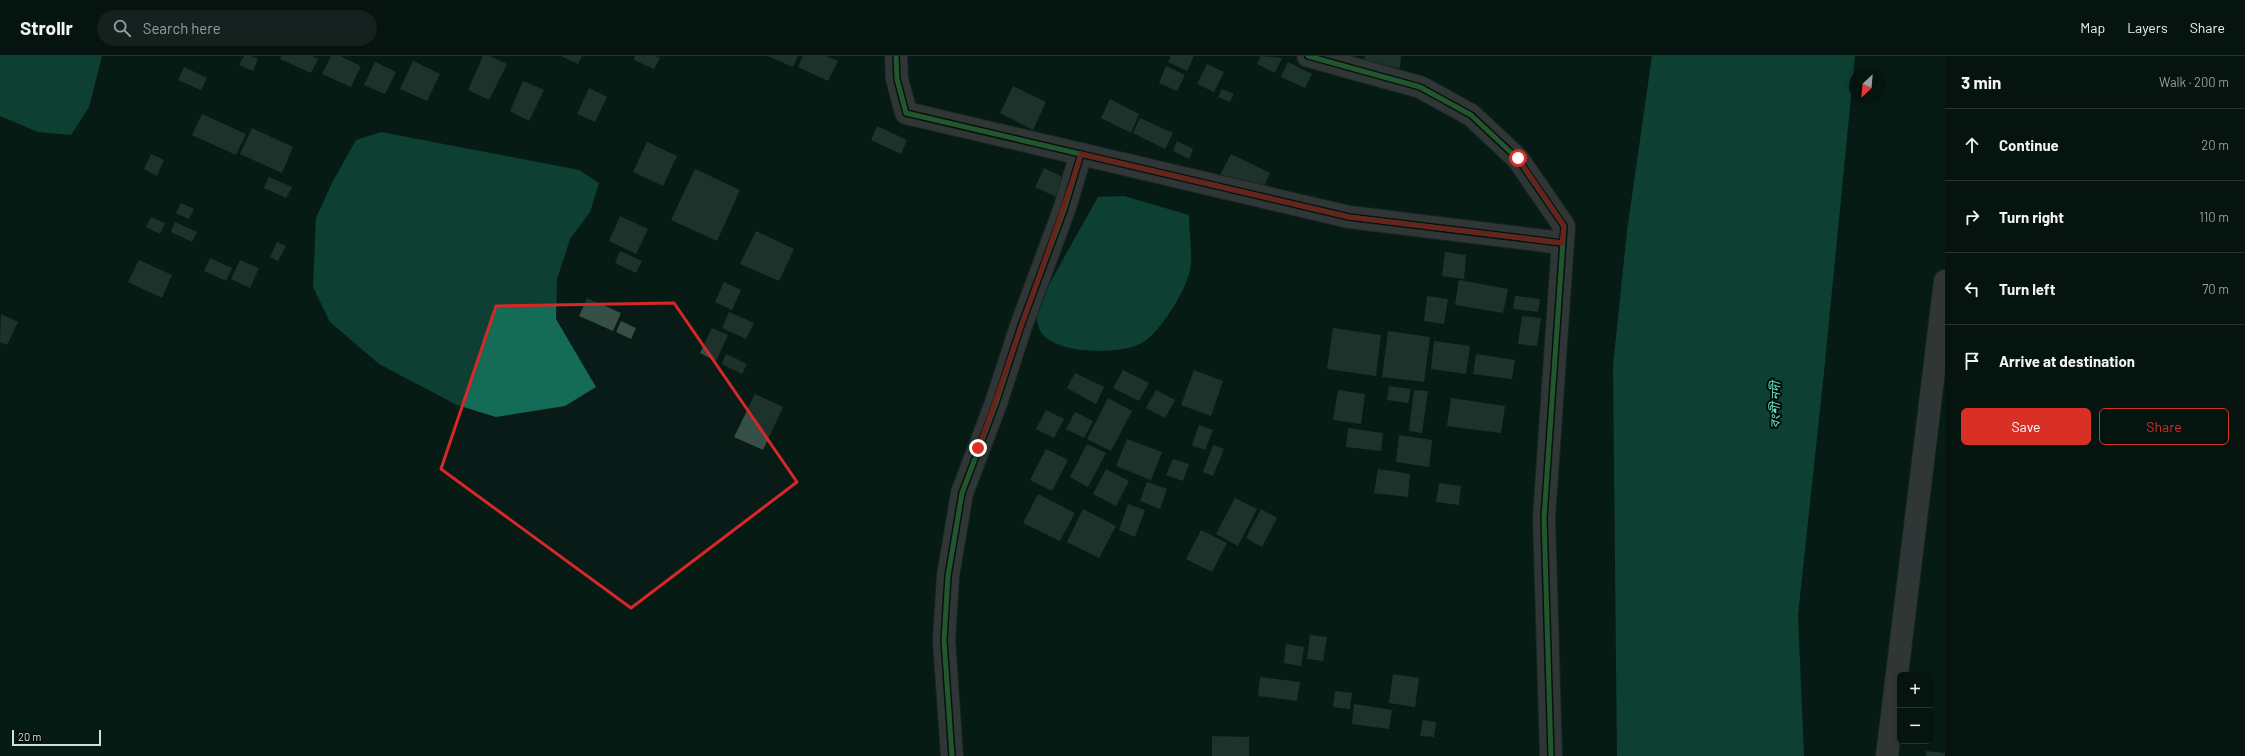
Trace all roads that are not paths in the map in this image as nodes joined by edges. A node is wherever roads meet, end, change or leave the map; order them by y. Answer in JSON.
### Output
{"nodes":[{"id":1,"x":896,"y":56,"type":"edge"},
{"id":2,"x":1308,"y":56,"type":"edge"},
{"id":3,"x":1081,"y":154,"type":"junction"},
{"id":4,"x":1562,"y":243,"type":"junction"},
{"id":5,"x":1945,"y":281,"type":"edge"},
{"id":6,"x":952,"y":756,"type":"edge"},
{"id":7,"x":1551,"y":756,"type":"edge"},
{"id":8,"x":1887,"y":756,"type":"edge"}],
"edges":[{"from":1,"to":3,"type":"street"},
{"from":2,"to":4,"type":"street"},
{"from":3,"to":4,"type":"street"},
{"from":3,"to":6,"type":"street"},
{"from":4,"to":7,"type":"street"},
{"from":5,"to":8,"type":"street"}]}
